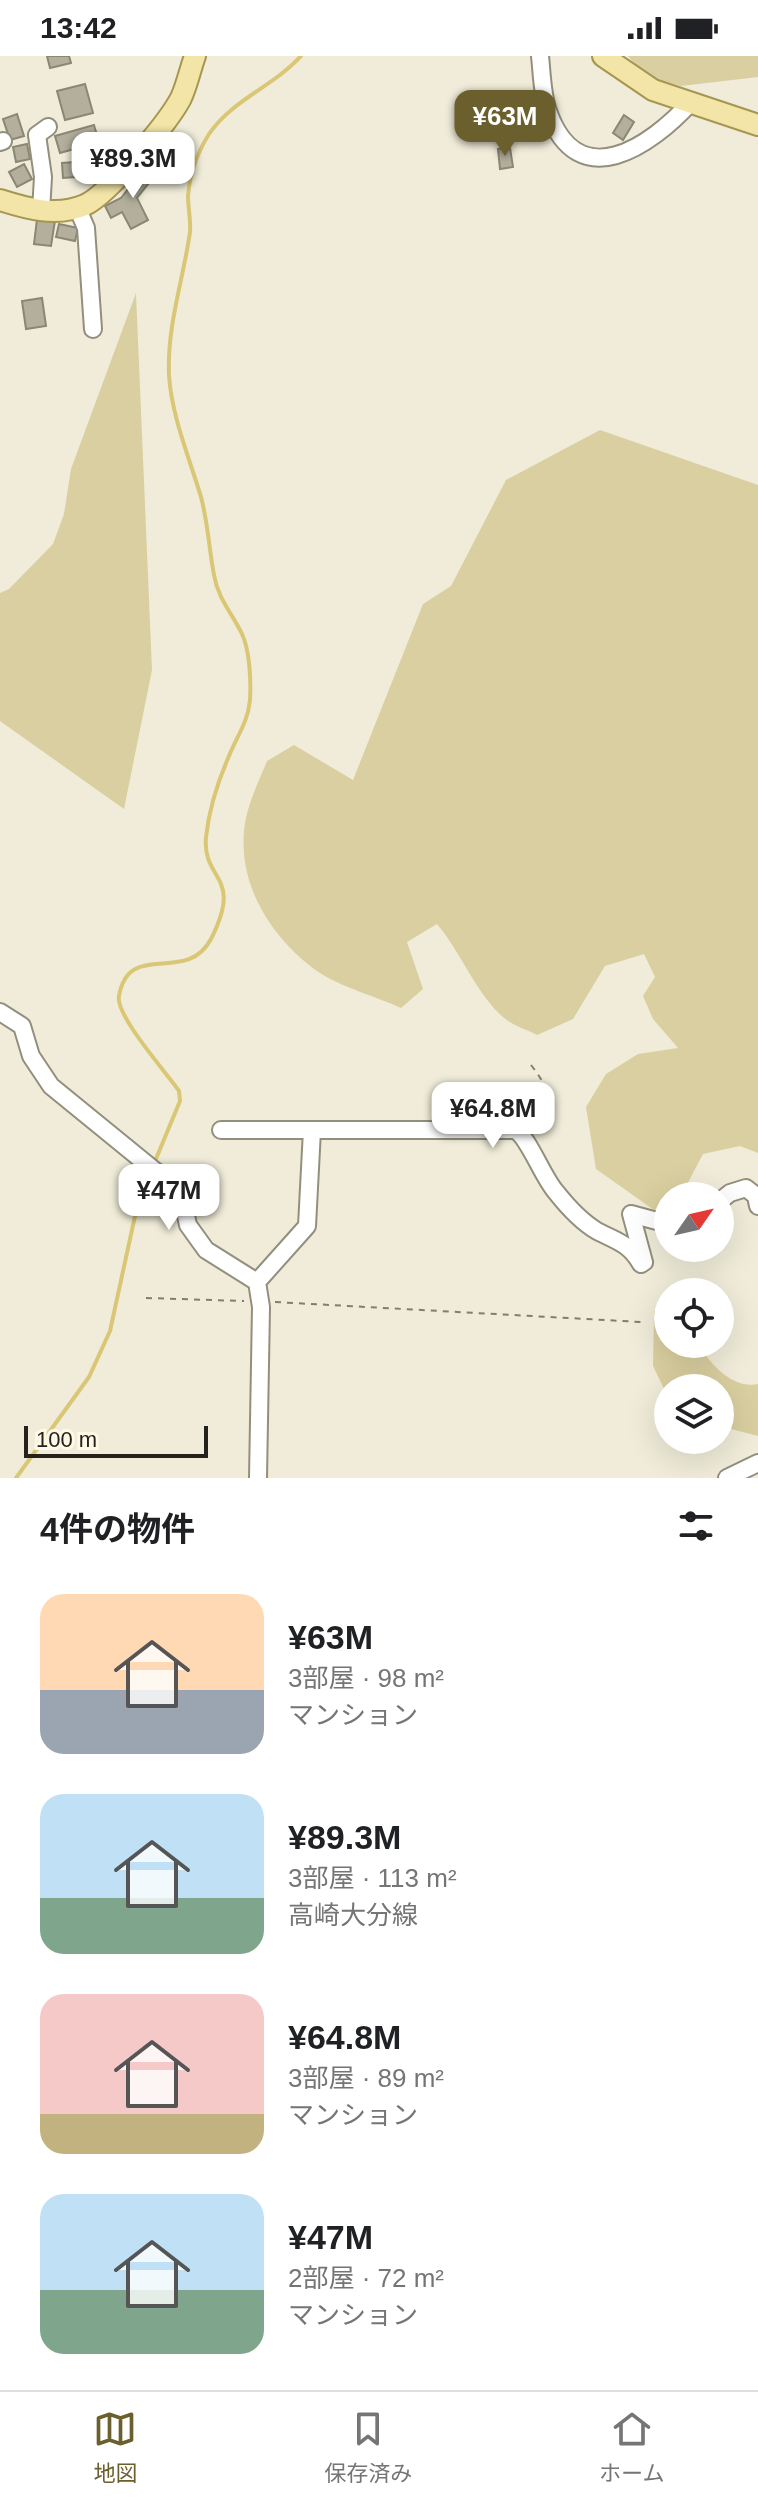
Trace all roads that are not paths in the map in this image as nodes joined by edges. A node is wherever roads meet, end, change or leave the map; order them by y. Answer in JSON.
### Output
{"nodes":[{"id":1,"x":195,"y":56,"type":"edge"},
{"id":2,"x":540,"y":56,"type":"edge"},
{"id":3,"x":603,"y":56,"type":"edge"},
{"id":4,"x":691,"y":102,"type":"junction"},
{"id":5,"x":758,"y":125,"type":"edge"},
{"id":6,"x":48,"y":127,"type":"dead end"},
{"id":7,"x":0,"y":200,"type":"edge"},
{"id":8,"x":77,"y":207,"type":"junction"},
{"id":9,"x":41,"y":211,"type":"junction"},
{"id":10,"x":93,"y":329,"type":"dead end"},
{"id":11,"x":0,"y":1012,"type":"edge"},
{"id":12,"x":221,"y":1130,"type":"dead end"},
{"id":13,"x":312,"y":1130,"type":"junction"},
{"id":14,"x":734,"y":1192,"type":"edge"},
{"id":15,"x":758,"y":1206,"type":"edge"},
{"id":16,"x":654,"y":1220,"type":"edge"},
{"id":17,"x":257,"y":1282,"type":"junction"},
{"id":18,"x":758,"y":1463,"type":"edge"},
{"id":19,"x":258,"y":1478,"type":"edge"},
{"id":20,"x":727,"y":1478,"type":"edge"}],
"edges":[{"from":1,"to":8,"type":"main road"},
{"from":2,"to":4,"type":"street"},
{"from":3,"to":4,"type":"main road"},
{"from":4,"to":5,"type":"main road"},
{"from":6,"to":9,"type":"street"},
{"from":7,"to":9,"type":"main road"},
{"from":8,"to":9,"type":"main road"},
{"from":8,"to":10,"type":"street"},
{"from":11,"to":17,"type":"street"},
{"from":12,"to":13,"type":"street"},
{"from":13,"to":16,"type":"street"},
{"from":13,"to":17,"type":"street"},
{"from":14,"to":15,"type":"street"},
{"from":17,"to":19,"type":"street"},
{"from":18,"to":20,"type":"street"}]}
